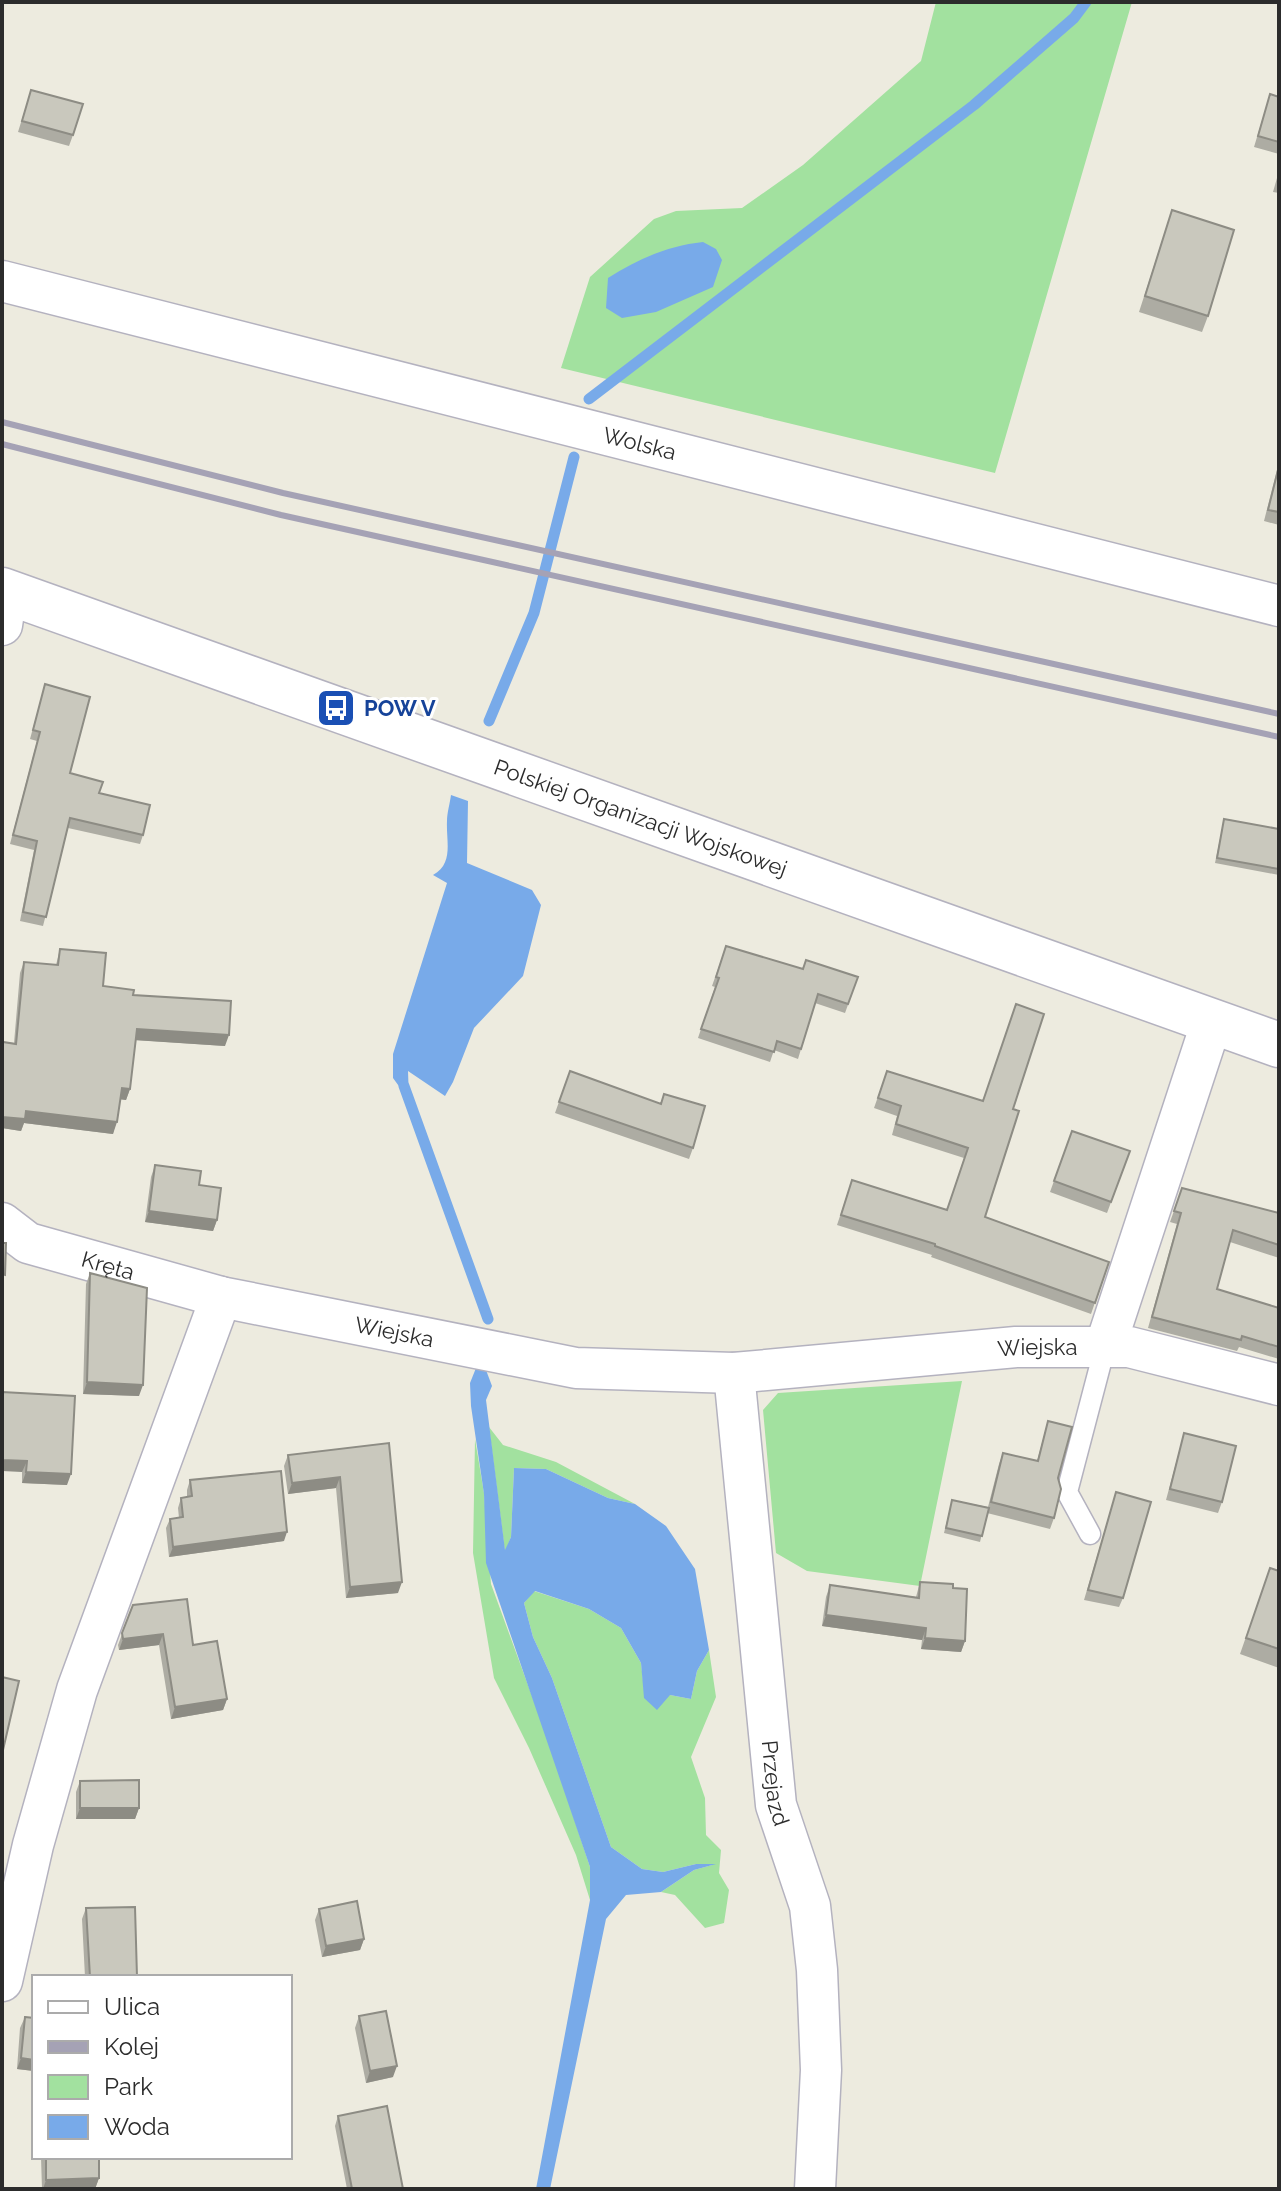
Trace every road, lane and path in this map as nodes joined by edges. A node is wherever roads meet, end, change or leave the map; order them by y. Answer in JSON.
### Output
{"nodes":[{"id":1,"x":2,"y":281,"type":"edge"},
{"id":2,"x":4,"y":602,"type":"edge"},
{"id":3,"x":1279,"y":606,"type":"edge"},
{"id":4,"x":1212,"y":1021,"type":"junction"},
{"id":5,"x":1279,"y":1045,"type":"edge"},
{"id":6,"x":2,"y":1223,"type":"edge"},
{"id":7,"x":221,"y":1297,"type":"junction"},
{"id":8,"x":1105,"y":1347,"type":"junction"},
{"id":9,"x":734,"y":1373,"type":"junction"},
{"id":10,"x":1279,"y":1385,"type":"edge"},
{"id":11,"x":1090,"y":1534,"type":"dead end"},
{"id":12,"x":2,"y":1981,"type":"edge"},
{"id":13,"x":815,"y":2189,"type":"edge"}],
"edges":[{"from":1,"to":3,"type":"street","name":"Wolska"},
{"from":2,"to":4,"type":"main road","name":"Polskiej Organizacji Wojskowej"},
{"from":4,"to":5,"type":"main road","name":"Polskiej Organizacji Wojskowej"},
{"from":4,"to":8,"type":"street"},
{"from":6,"to":7,"type":"street","name":"Kręta"},
{"from":7,"to":9,"type":"street","name":"Wiejska"},
{"from":7,"to":12,"type":"street"},
{"from":8,"to":9,"type":"street","name":"Wiejska"},
{"from":8,"to":10,"type":"street","name":"Wiejska"},
{"from":8,"to":11,"type":"lane"},
{"from":9,"to":13,"type":"street","name":"Przejazd"}]}
